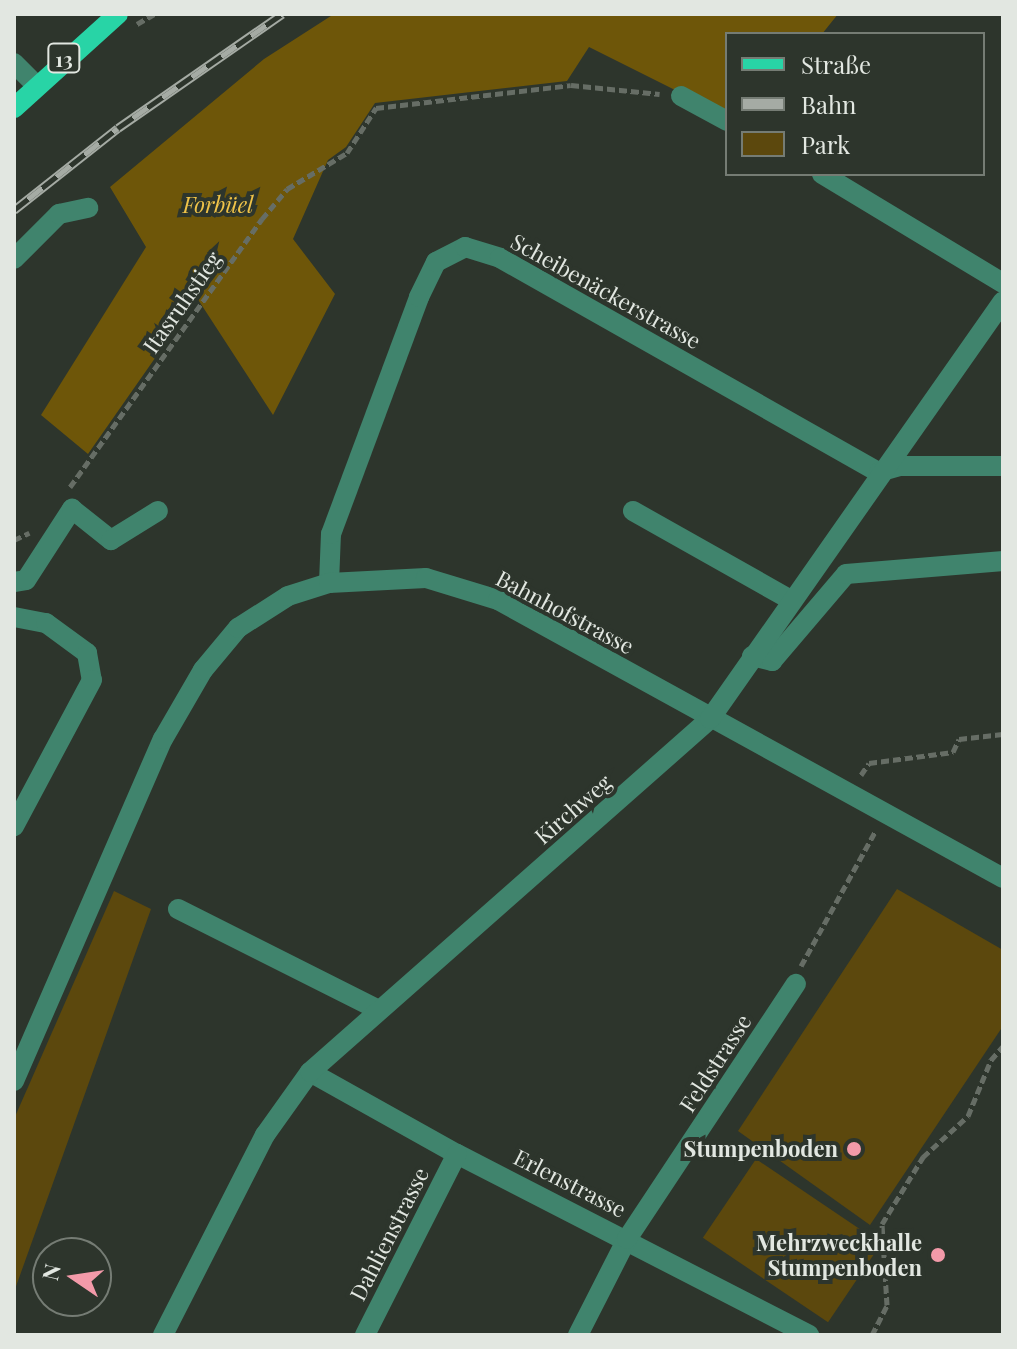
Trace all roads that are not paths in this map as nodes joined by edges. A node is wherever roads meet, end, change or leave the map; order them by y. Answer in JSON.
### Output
{"nodes":[{"id":1,"x":118,"y":14,"type":"edge"},
{"id":2,"x":14,"y":63,"type":"edge"},
{"id":3,"x":35,"y":84,"type":"junction"},
{"id":4,"x":681,"y":96,"type":"road end"},
{"id":5,"x":14,"y":108,"type":"edge"},
{"id":6,"x":725,"y":120,"type":"edge"},
{"id":7,"x":825,"y":176,"type":"edge"},
{"id":8,"x":88,"y":208,"type":"dead end"},
{"id":9,"x":14,"y":259,"type":"edge"},
{"id":10,"x":1003,"y":283,"type":"edge"},
{"id":11,"x":1003,"y":301,"type":"edge"},
{"id":12,"x":1003,"y":466,"type":"edge"},
{"id":13,"x":879,"y":472,"type":"junction"},
{"id":14,"x":158,"y":511,"type":"dead end"},
{"id":15,"x":633,"y":511,"type":"dead end"},
{"id":16,"x":1003,"y":561,"type":"edge"},
{"id":17,"x":14,"y":582,"type":"edge"},
{"id":18,"x":329,"y":583,"type":"junction"},
{"id":19,"x":791,"y":600,"type":"junction"},
{"id":20,"x":14,"y":617,"type":"edge"},
{"id":21,"x":752,"y":656,"type":"junction"},
{"id":22,"x":710,"y":719,"type":"junction"},
{"id":23,"x":14,"y":826,"type":"edge"},
{"id":24,"x":1003,"y":878,"type":"edge"},
{"id":25,"x":178,"y":909,"type":"dead end"},
{"id":26,"x":796,"y":984,"type":"road end"},
{"id":27,"x":377,"y":1009,"type":"junction"},
{"id":28,"x":310,"y":1072,"type":"junction"},
{"id":29,"x":14,"y":1081,"type":"edge"},
{"id":30,"x":457,"y":1154,"type":"junction"},
{"id":31,"x":627,"y":1239,"type":"junction"},
{"id":32,"x":163,"y":1335,"type":"edge"},
{"id":33,"x":365,"y":1335,"type":"edge"},
{"id":34,"x":578,"y":1335,"type":"edge"},
{"id":35,"x":809,"y":1335,"type":"edge"}],
"edges":[{"from":1,"to":3,"type":"main road","number":"13"},
{"from":2,"to":3,"type":"street"},
{"from":3,"to":5,"type":"main road","number":"13"},
{"from":4,"to":6,"type":"street"},
{"from":7,"to":10,"type":"street"},
{"from":8,"to":9,"type":"street"},
{"from":11,"to":13,"type":"street","name":"Kirchweg"},
{"from":12,"to":13,"type":"street"},
{"from":13,"to":18,"type":"street","name":"Scheibenäckerstrasse"},
{"from":13,"to":19,"type":"street","name":"Kirchweg"},
{"from":14,"to":17,"type":"street"},
{"from":15,"to":19,"type":"street"},
{"from":16,"to":21,"type":"street"},
{"from":18,"to":22,"type":"street","name":"Bahnhofstrasse"},
{"from":18,"to":29,"type":"street","name":"Bahnhofstrasse"},
{"from":19,"to":21,"type":"street","name":"Kirchweg"},
{"from":20,"to":23,"type":"street"},
{"from":21,"to":22,"type":"street","name":"Kirchweg"},
{"from":22,"to":24,"type":"street","name":"Bahnhofstrasse"},
{"from":22,"to":27,"type":"street","name":"Kirchweg"},
{"from":25,"to":27,"type":"street"},
{"from":26,"to":31,"type":"street","name":"Feldstrasse"},
{"from":27,"to":28,"type":"street","name":"Kirchweg"},
{"from":28,"to":30,"type":"street","name":"Erlenstrasse"},
{"from":28,"to":32,"type":"street","name":"Kirchweg"},
{"from":30,"to":31,"type":"street","name":"Erlenstrasse"},
{"from":30,"to":33,"type":"street","name":"Dahlienstrasse"},
{"from":31,"to":34,"type":"street","name":"Feldstrasse"},
{"from":31,"to":35,"type":"street","name":"Erlenstrasse"}]}
